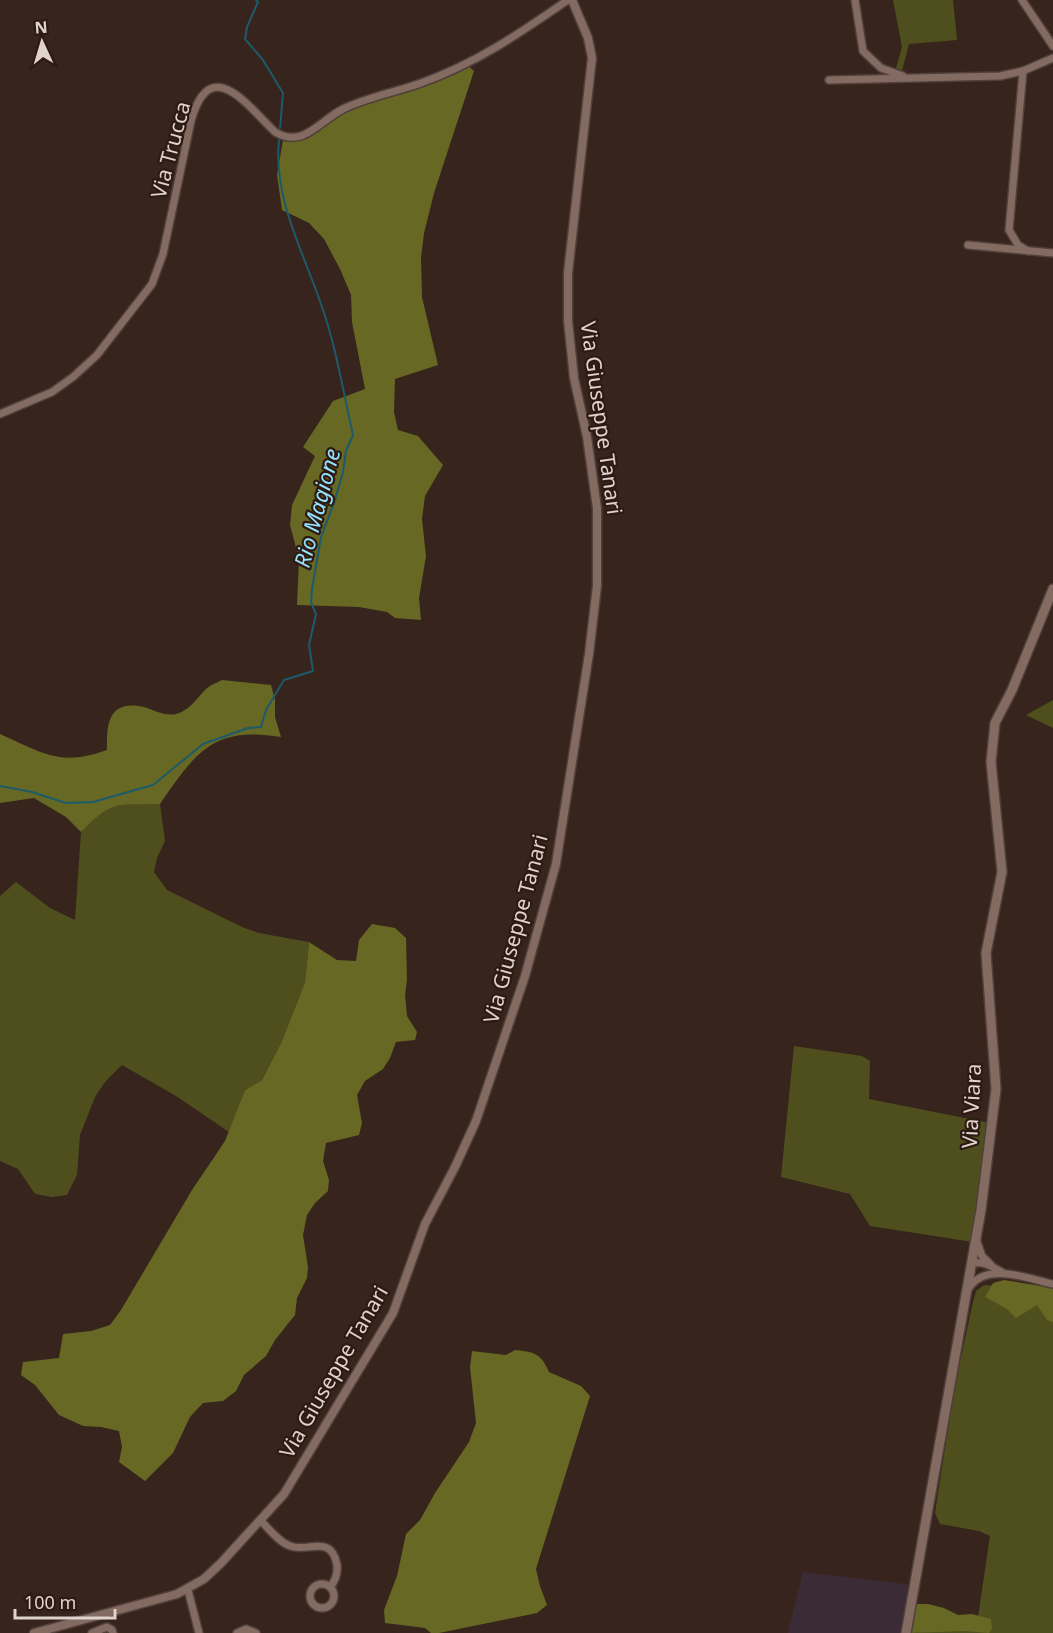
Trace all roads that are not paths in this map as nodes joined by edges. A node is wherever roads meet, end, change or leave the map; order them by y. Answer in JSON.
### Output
{"nodes":[{"id":1,"x":570,"y":0,"type":"edge"},
{"id":2,"x":855,"y":0,"type":"edge"},
{"id":3,"x":1022,"y":0,"type":"edge"},
{"id":4,"x":1053,"y":46,"type":"edge"},
{"id":5,"x":1053,"y":58,"type":"edge"},
{"id":6,"x":1023,"y":72,"type":"junction"},
{"id":7,"x":914,"y":79,"type":"junction"},
{"id":8,"x":829,"y":80,"type":"dead end"},
{"id":9,"x":968,"y":245,"type":"dead end"},
{"id":10,"x":1028,"y":251,"type":"junction"},
{"id":11,"x":1053,"y":253,"type":"edge"},
{"id":12,"x":0,"y":414,"type":"edge"},
{"id":13,"x":1053,"y":589,"type":"edge"},
{"id":14,"x":975,"y":1238,"type":"junction"},
{"id":15,"x":991,"y":1265,"type":"junction"},
{"id":16,"x":970,"y":1266,"type":"junction"},
{"id":17,"x":1006,"y":1274,"type":"junction"},
{"id":18,"x":981,"y":1277,"type":"junction"},
{"id":19,"x":1053,"y":1284,"type":"edge"},
{"id":20,"x":965,"y":1294,"type":"junction"},
{"id":21,"x":261,"y":1521,"type":"junction"},
{"id":22,"x":330,"y":1587,"type":"dead end"},
{"id":23,"x":188,"y":1590,"type":"junction"},
{"id":24,"x":34,"y":1633,"type":"edge"},
{"id":25,"x":92,"y":1633,"type":"edge"},
{"id":26,"x":113,"y":1633,"type":"edge"},
{"id":27,"x":199,"y":1633,"type":"edge"},
{"id":28,"x":237,"y":1633,"type":"edge"},
{"id":29,"x":256,"y":1633,"type":"edge"},
{"id":30,"x":906,"y":1633,"type":"edge"}],
"edges":[{"from":1,"to":12,"type":"street","name":"Via Trucca"},
{"from":1,"to":21,"type":"street","name":"Via Giuseppe Tanari"},
{"from":2,"to":7,"type":"street"},
{"from":3,"to":4,"type":"street"},
{"from":5,"to":6,"type":"street"},
{"from":6,"to":7,"type":"street"},
{"from":6,"to":10,"type":"street"},
{"from":7,"to":8,"type":"street"},
{"from":9,"to":10,"type":"street"},
{"from":10,"to":11,"type":"street"},
{"from":13,"to":14,"type":"main road","name":"Via Viara"},
{"from":14,"to":15,"type":"street"},
{"from":14,"to":16,"type":"main road","name":"Via Viara"},
{"from":15,"to":16,"type":"street"},
{"from":15,"to":17,"type":"street"},
{"from":16,"to":18,"type":"street"},
{"from":16,"to":20,"type":"main road","name":"Via Viara"},
{"from":17,"to":18,"type":"street"},
{"from":17,"to":19,"type":"street"},
{"from":18,"to":20,"type":"street"},
{"from":20,"to":30,"type":"main road","name":"Via Viara"},
{"from":21,"to":22,"type":"street"},
{"from":21,"to":23,"type":"street","name":"Via Giuseppe Tanari"},
{"from":23,"to":24,"type":"street","name":"Via Giuseppe Tanari"},
{"from":23,"to":27,"type":"street"},
{"from":25,"to":26,"type":"street"},
{"from":28,"to":29,"type":"street"}]}
